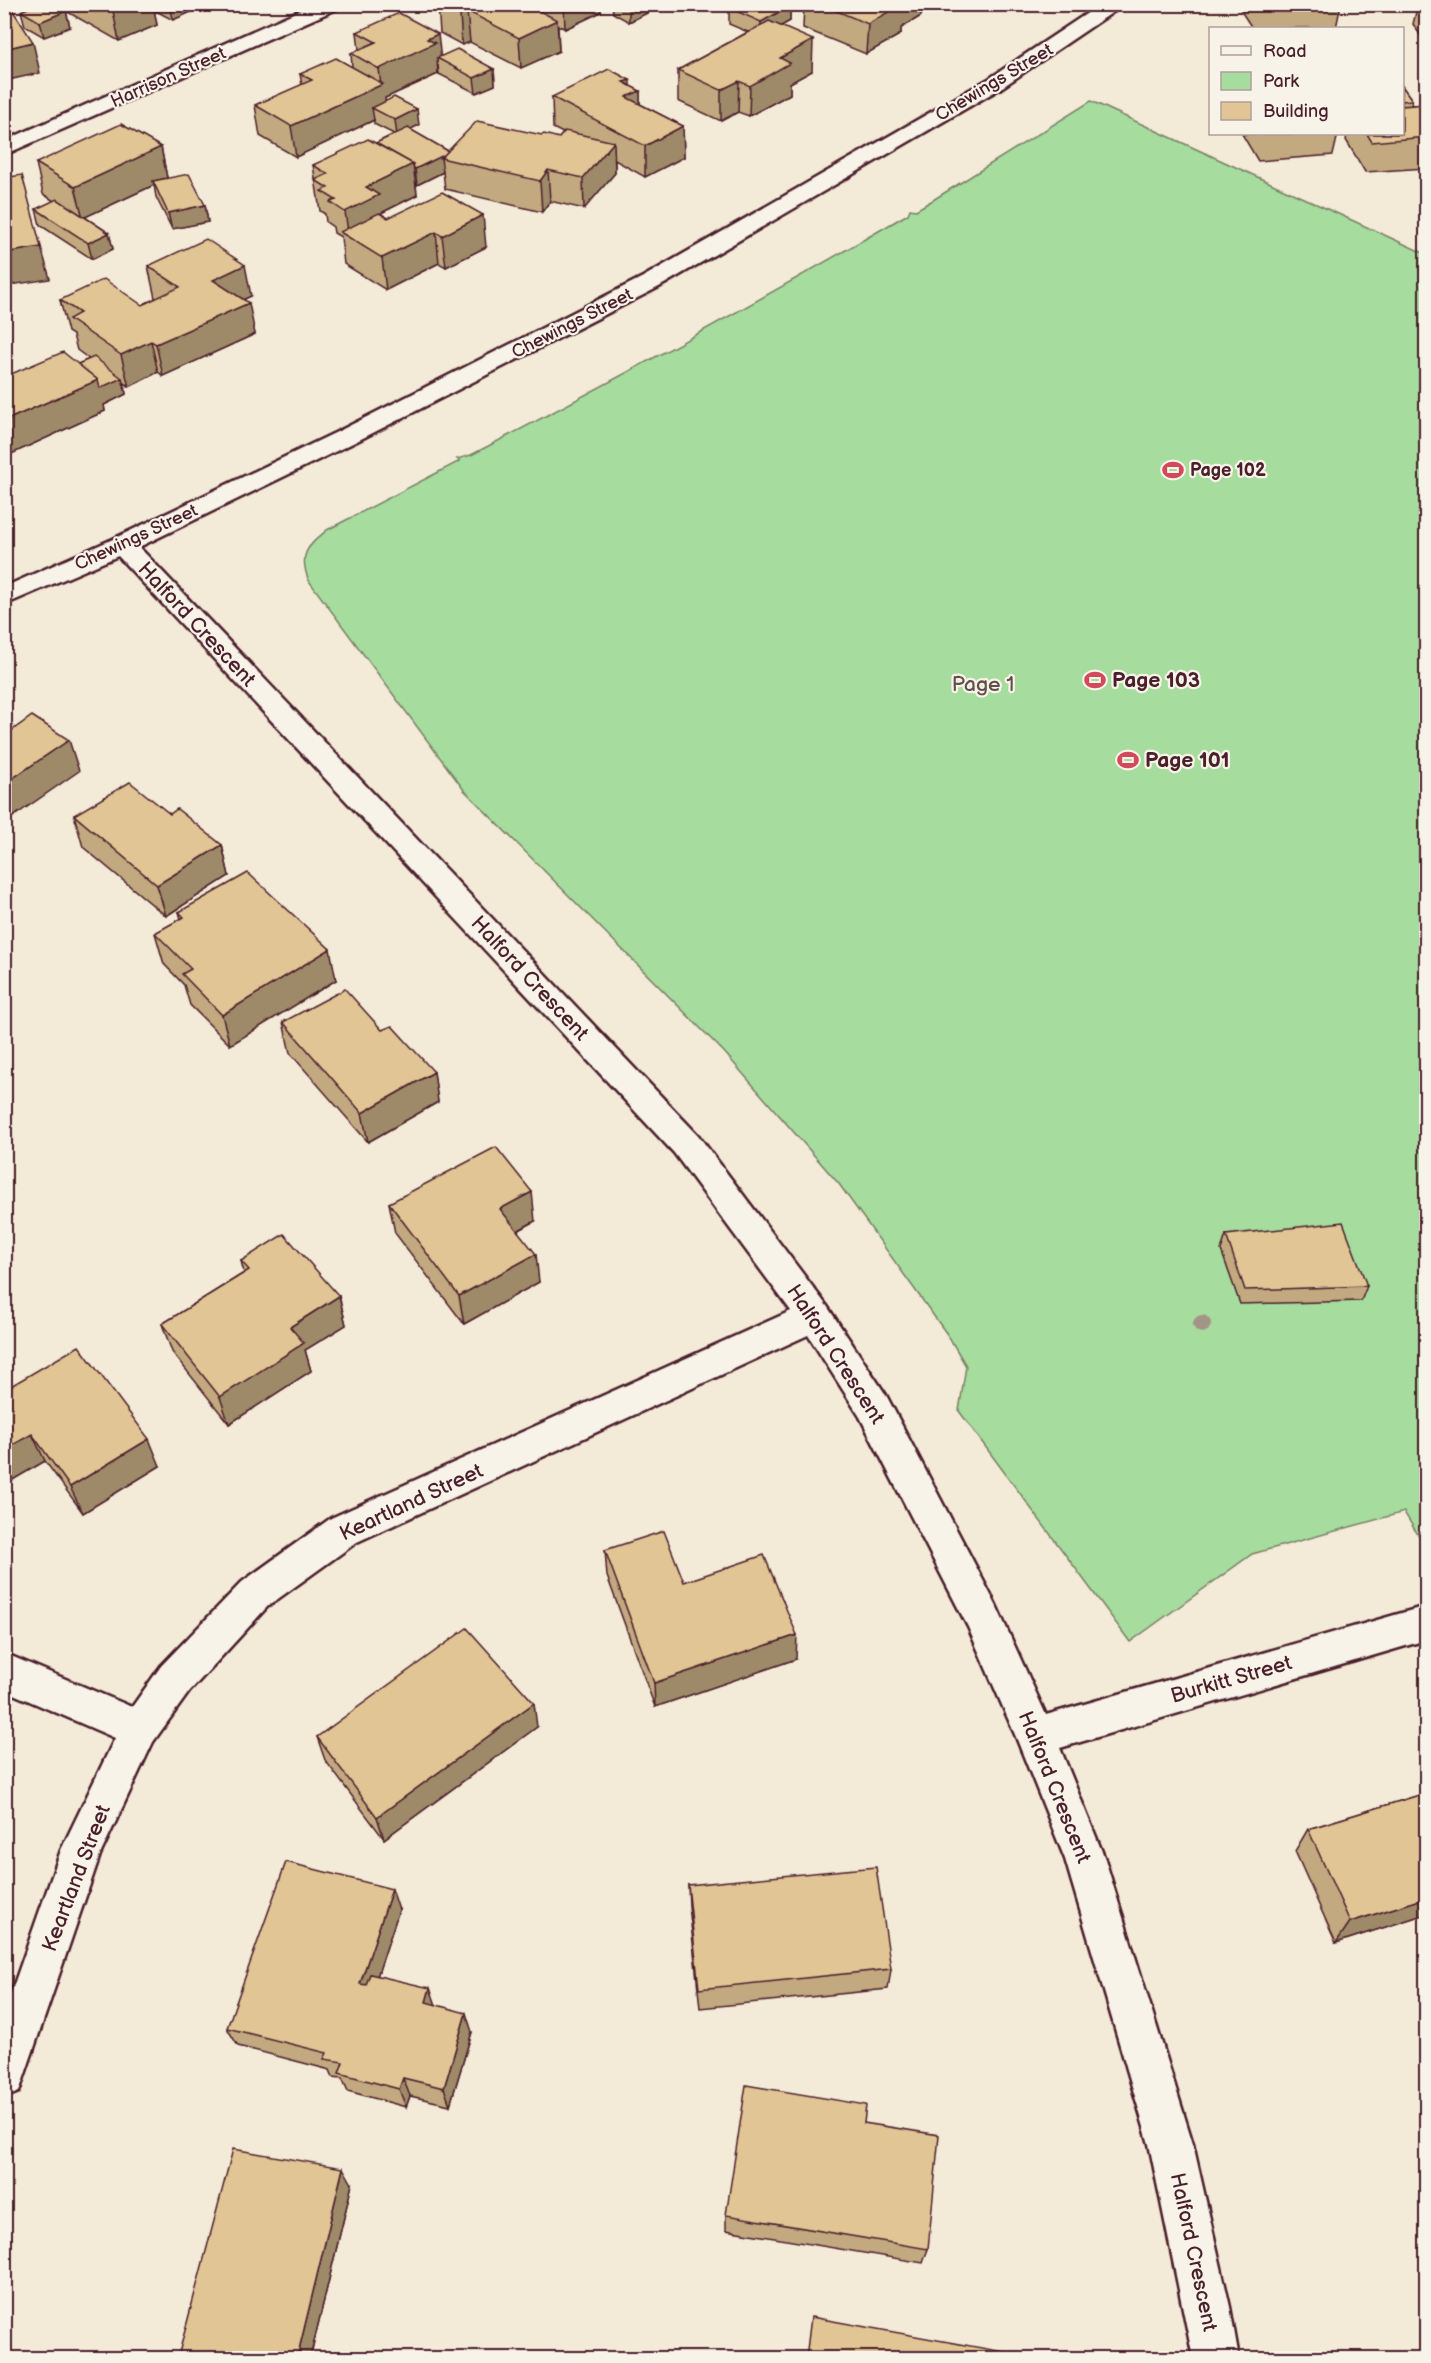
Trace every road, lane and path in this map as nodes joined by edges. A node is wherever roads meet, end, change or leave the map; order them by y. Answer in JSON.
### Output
{"nodes":[{"id":1,"x":332,"y":4,"type":"edge"},
{"id":2,"x":1115,"y":4,"type":"edge"},
{"id":3,"x":4,"y":149,"type":"edge"},
{"id":4,"x":122,"y":545,"type":"junction"},
{"id":5,"x":4,"y":597,"type":"edge"},
{"id":6,"x":815,"y":1316,"type":"junction"},
{"id":7,"x":1426,"y":1623,"type":"edge"},
{"id":8,"x":4,"y":1671,"type":"edge"},
{"id":9,"x":139,"y":1729,"type":"junction"},
{"id":10,"x":1036,"y":1737,"type":"junction"},
{"id":11,"x":4,"y":2077,"type":"edge"},
{"id":12,"x":1216,"y":2358,"type":"edge"}],
"edges":[{"from":1,"to":3,"type":"street","name":"Harrison Street"},
{"from":2,"to":4,"type":"street","name":"Chewings Street"},
{"from":4,"to":5,"type":"street","name":"Chewings Street"},
{"from":4,"to":6,"type":"street","name":"Halford Crescent"},
{"from":6,"to":9,"type":"street","name":"Keartland Street"},
{"from":6,"to":10,"type":"street","name":"Halford Crescent"},
{"from":7,"to":10,"type":"street","name":"Burkitt Street"},
{"from":8,"to":9,"type":"street"},
{"from":9,"to":11,"type":"street","name":"Keartland Street"},
{"from":10,"to":12,"type":"street","name":"Halford Crescent"}]}
